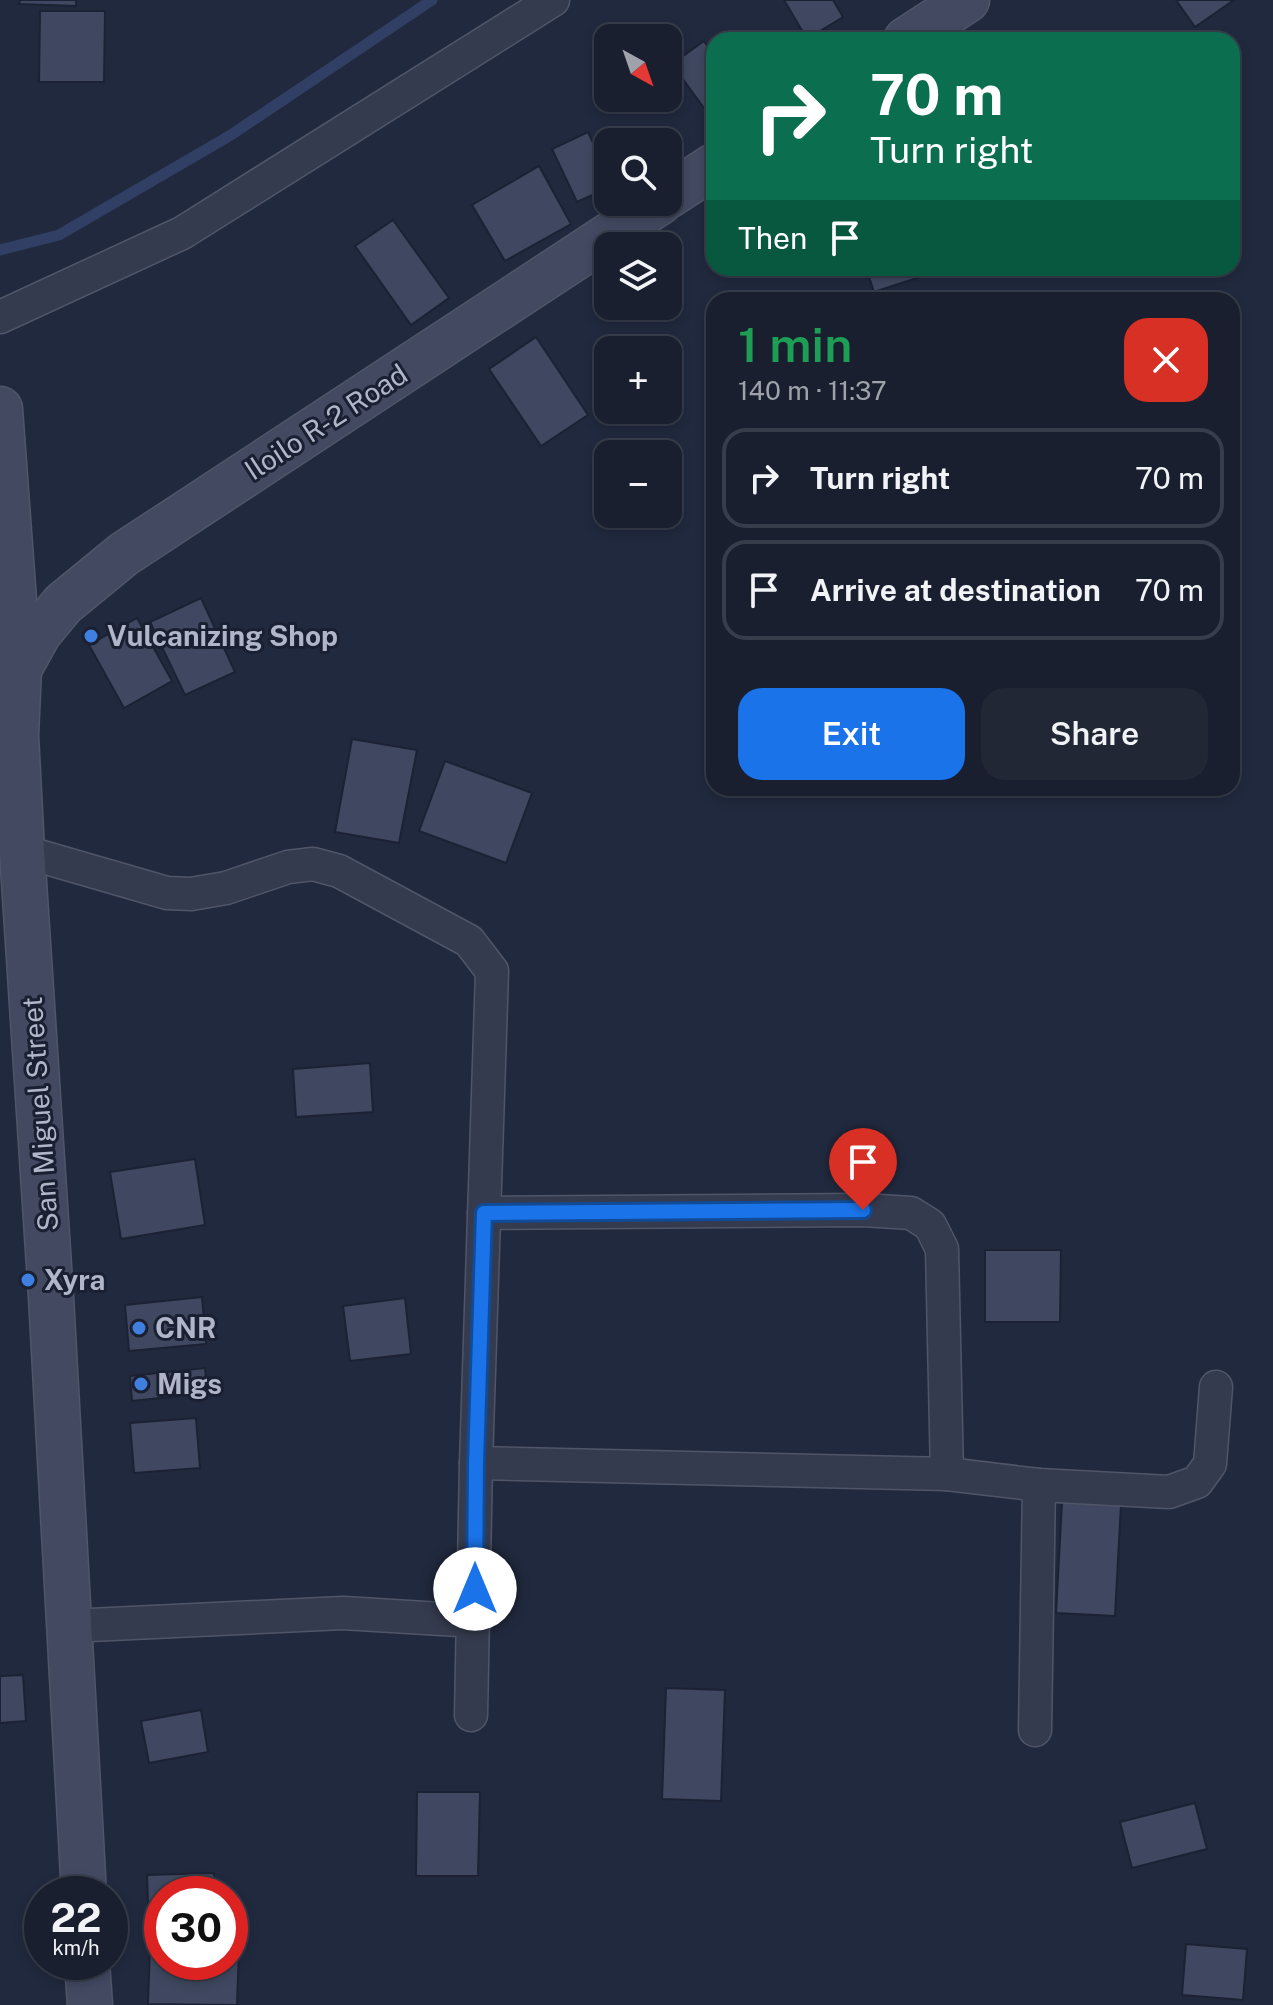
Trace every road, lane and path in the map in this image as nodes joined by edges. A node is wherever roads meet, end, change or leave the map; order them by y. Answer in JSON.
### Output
{"nodes":[{"id":1,"x":553,"y":0,"type":"edge"},
{"id":2,"x":967,"y":0,"type":"edge"},
{"id":3,"x":918,"y":32,"type":"edge"},
{"id":4,"x":706,"y":171,"type":"edge"},
{"id":5,"x":682,"y":187,"type":"edge"},
{"id":6,"x":639,"y":216,"type":"edge"},
{"id":7,"x":0,"y":317,"type":"edge"},
{"id":8,"x":0,"y":409,"type":"edge"},
{"id":9,"x":19,"y":669,"type":"junction"},
{"id":10,"x":22,"y":851,"type":"junction"},
{"id":11,"x":484,"y":1213,"type":"junction"},
{"id":12,"x":1216,"y":1387,"type":"dead end"},
{"id":13,"x":476,"y":1463,"type":"junction"},
{"id":14,"x":947,"y":1474,"type":"junction"},
{"id":15,"x":1039,"y":1485,"type":"junction"},
{"id":16,"x":475,"y":1621,"type":"junction"},
{"id":17,"x":69,"y":1626,"type":"junction"},
{"id":18,"x":471,"y":1715,"type":"dead end"},
{"id":19,"x":1035,"y":1730,"type":"dead end"},
{"id":20,"x":83,"y":1876,"type":"edge"},
{"id":21,"x":88,"y":1980,"type":"edge"},
{"id":22,"x":90,"y":2005,"type":"edge"}],
"edges":[{"from":1,"to":7,"type":"street"},
{"from":2,"to":3,"type":"main road"},
{"from":4,"to":5,"type":"main road"},
{"from":6,"to":9,"type":"main road","name":"Iloilo R-2 Road"},
{"from":8,"to":9,"type":"main road","name":"San Miguel Street"},
{"from":9,"to":10,"type":"main road","name":"San Miguel Street"},
{"from":10,"to":11,"type":"street"},
{"from":10,"to":17,"type":"main road","name":"San Miguel Street"},
{"from":11,"to":13,"type":"street"},
{"from":11,"to":14,"type":"street"},
{"from":12,"to":15,"type":"street"},
{"from":13,"to":14,"type":"street"},
{"from":13,"to":16,"type":"street"},
{"from":14,"to":15,"type":"street"},
{"from":15,"to":19,"type":"street"},
{"from":16,"to":17,"type":"street"},
{"from":16,"to":18,"type":"street"},
{"from":17,"to":20,"type":"main road","name":"San Miguel Street"},
{"from":21,"to":22,"type":"main road"}]}
